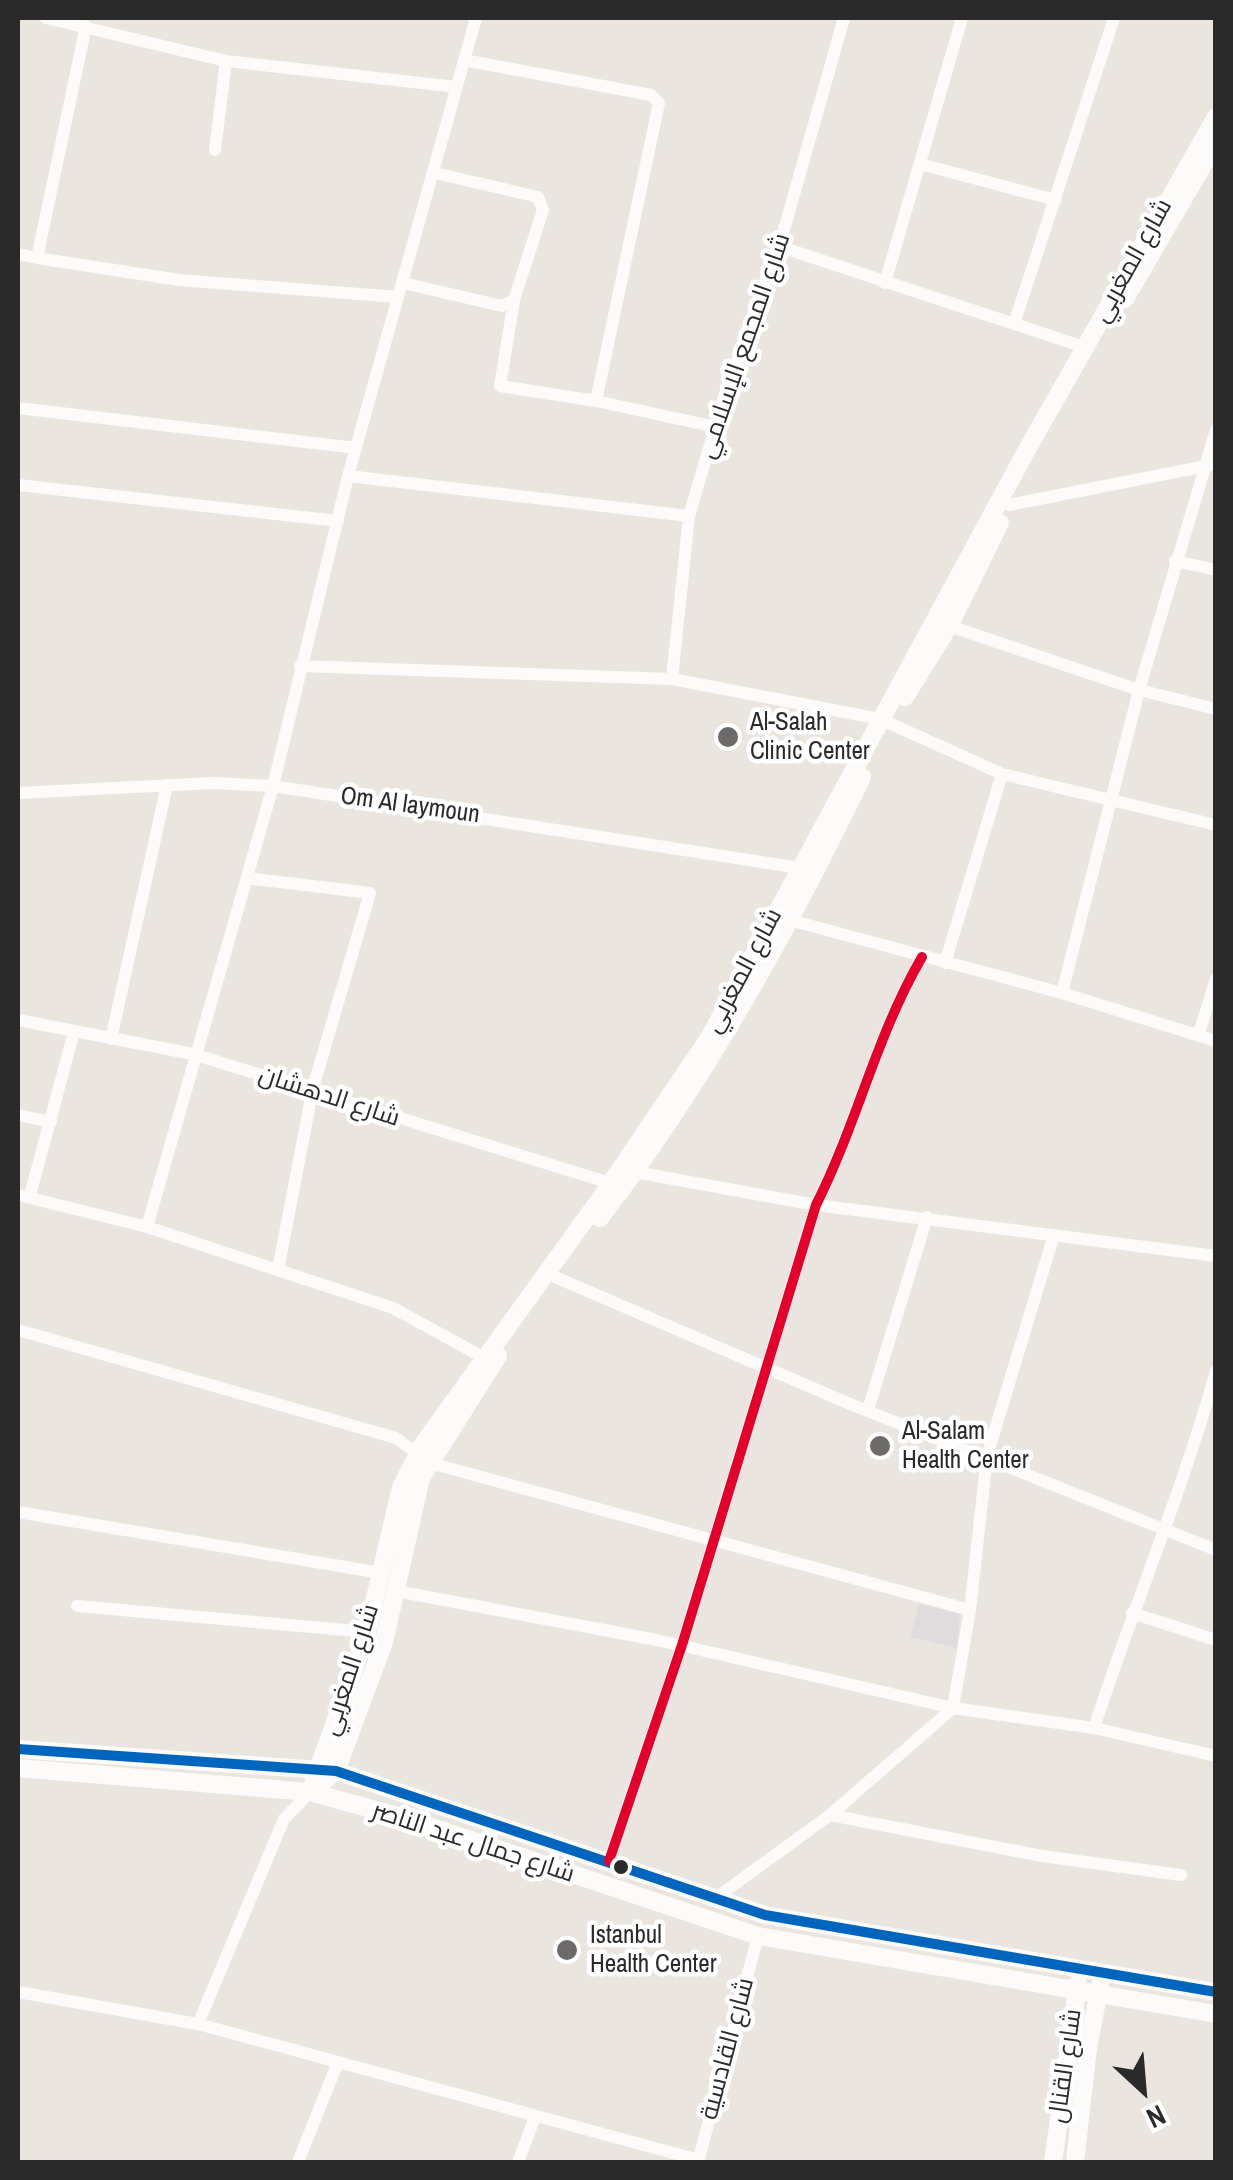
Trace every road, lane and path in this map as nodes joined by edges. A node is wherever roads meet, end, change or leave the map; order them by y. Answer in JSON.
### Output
{"nodes":[{"id":1,"x":46,"y":18,"type":"edge"},
{"id":2,"x":476,"y":18,"type":"edge"},
{"id":3,"x":844,"y":18,"type":"edge"},
{"id":4,"x":962,"y":18,"type":"edge"},
{"id":5,"x":1114,"y":18,"type":"edge"},
{"id":6,"x":113,"y":25,"type":"edge"},
{"id":7,"x":86,"y":26,"type":"junction"},
{"id":8,"x":464,"y":60,"type":"junction"},
{"id":9,"x":226,"y":61,"type":"junction"},
{"id":10,"x":457,"y":87,"type":"junction"},
{"id":11,"x":1216,"y":117,"type":"edge"},
{"id":12,"x":1216,"y":142,"type":"edge"},
{"id":13,"x":214,"y":150,"type":"dead end"},
{"id":14,"x":920,"y":164,"type":"junction"},
{"id":15,"x":435,"y":173,"type":"junction"},
{"id":16,"x":1056,"y":200,"type":"junction"},
{"id":17,"x":778,"y":246,"type":"junction"},
{"id":18,"x":18,"y":254,"type":"edge"},
{"id":19,"x":37,"y":258,"type":"junction"},
{"id":20,"x":403,"y":283,"type":"junction"},
{"id":21,"x":885,"y":283,"type":"junction"},
{"id":22,"x":398,"y":297,"type":"junction"},
{"id":23,"x":514,"y":300,"type":"junction"},
{"id":24,"x":1015,"y":320,"type":"junction"},
{"id":25,"x":1084,"y":347,"type":"junction"},
{"id":26,"x":596,"y":401,"type":"junction"},
{"id":27,"x":18,"y":408,"type":"edge"},
{"id":28,"x":716,"y":426,"type":"junction"},
{"id":29,"x":1216,"y":430,"type":"edge"},
{"id":30,"x":356,"y":448,"type":"junction"},
{"id":31,"x":1209,"y":465,"type":"edge"},
{"id":32,"x":348,"y":476,"type":"junction"},
{"id":33,"x":18,"y":485,"type":"edge"},
{"id":34,"x":1009,"y":504,"type":"junction"},
{"id":35,"x":690,"y":516,"type":"junction"},
{"id":36,"x":338,"y":520,"type":"junction"},
{"id":37,"x":1175,"y":561,"type":"junction"},
{"id":38,"x":1216,"y":570,"type":"edge"},
{"id":39,"x":949,"y":626,"type":"junction"},
{"id":40,"x":300,"y":666,"type":"junction"},
{"id":41,"x":672,"y":679,"type":"junction"},
{"id":42,"x":1139,"y":690,"type":"junction"},
{"id":43,"x":1216,"y":709,"type":"edge"},
{"id":44,"x":884,"y":722,"type":"junction"},
{"id":45,"x":1002,"y":774,"type":"junction"},
{"id":46,"x":167,"y":785,"type":"junction"},
{"id":47,"x":272,"y":786,"type":"junction"},
{"id":48,"x":18,"y":792,"type":"edge"},
{"id":49,"x":1112,"y":803,"type":"junction"},
{"id":50,"x":1216,"y":825,"type":"edge"},
{"id":51,"x":800,"y":868,"type":"junction"},
{"id":52,"x":247,"y":878,"type":"junction"},
{"id":53,"x":792,"y":921,"type":"junction"},
{"id":54,"x":922,"y":957,"type":"junction"},
{"id":55,"x":946,"y":963,"type":"junction"},
{"id":56,"x":1216,"y":979,"type":"edge"},
{"id":57,"x":1062,"y":993,"type":"junction"},
{"id":58,"x":18,"y":1020,"type":"edge"},
{"id":59,"x":74,"y":1032,"type":"junction"},
{"id":60,"x":1198,"y":1036,"type":"junction"},
{"id":61,"x":111,"y":1039,"type":"junction"},
{"id":62,"x":1216,"y":1041,"type":"edge"},
{"id":63,"x":193,"y":1054,"type":"junction"},
{"id":64,"x":313,"y":1088,"type":"junction"},
{"id":65,"x":18,"y":1116,"type":"edge"},
{"id":66,"x":52,"y":1122,"type":"junction"},
{"id":67,"x":636,"y":1172,"type":"junction"},
{"id":68,"x":610,"y":1183,"type":"junction"},
{"id":69,"x":24,"y":1195,"type":"edge"},
{"id":70,"x":816,"y":1205,"type":"junction"},
{"id":71,"x":927,"y":1217,"type":"junction"},
{"id":72,"x":147,"y":1227,"type":"junction"},
{"id":73,"x":1053,"y":1238,"type":"junction"},
{"id":74,"x":1216,"y":1256,"type":"edge"},
{"id":75,"x":278,"y":1270,"type":"junction"},
{"id":76,"x":555,"y":1277,"type":"junction"},
{"id":77,"x":18,"y":1330,"type":"edge"},
{"id":78,"x":483,"y":1357,"type":"junction"},
{"id":79,"x":769,"y":1366,"type":"junction"},
{"id":80,"x":1216,"y":1371,"type":"edge"},
{"id":81,"x":868,"y":1410,"type":"junction"},
{"id":82,"x":987,"y":1456,"type":"junction"},
{"id":83,"x":424,"y":1459,"type":"junction"},
{"id":84,"x":18,"y":1512,"type":"edge"},
{"id":85,"x":1166,"y":1528,"type":"junction"},
{"id":86,"x":711,"y":1542,"type":"junction"},
{"id":87,"x":1216,"y":1550,"type":"edge"},
{"id":88,"x":382,"y":1572,"type":"junction"},
{"id":89,"x":396,"y":1591,"type":"junction"},
{"id":90,"x":78,"y":1606,"type":"dead end"},
{"id":91,"x":970,"y":1610,"type":"junction"},
{"id":92,"x":1132,"y":1613,"type":"junction"},
{"id":93,"x":367,"y":1632,"type":"junction"},
{"id":94,"x":1216,"y":1640,"type":"edge"},
{"id":95,"x":682,"y":1646,"type":"junction"},
{"id":96,"x":952,"y":1708,"type":"junction"},
{"id":97,"x":1094,"y":1728,"type":"junction"},
{"id":98,"x":18,"y":1748,"type":"edge"},
{"id":99,"x":1216,"y":1756,"type":"edge"},
{"id":100,"x":18,"y":1768,"type":"edge"},
{"id":101,"x":327,"y":1771,"type":"junction"},
{"id":102,"x":310,"y":1792,"type":"junction"},
{"id":103,"x":830,"y":1815,"type":"junction"},
{"id":104,"x":609,"y":1861,"type":"junction"},
{"id":105,"x":1182,"y":1875,"type":"dead end"},
{"id":106,"x":713,"y":1900,"type":"junction"},
{"id":107,"x":758,"y":1936,"type":"junction"},
{"id":108,"x":1081,"y":1969,"type":"junction"},
{"id":109,"x":1102,"y":1972,"type":"junction"},
{"id":110,"x":18,"y":1992,"type":"edge"},
{"id":111,"x":1216,"y":1992,"type":"edge"},
{"id":112,"x":1076,"y":1993,"type":"junction"},
{"id":113,"x":1099,"y":1997,"type":"junction"},
{"id":114,"x":1216,"y":2014,"type":"edge"},
{"id":115,"x":198,"y":2024,"type":"junction"},
{"id":116,"x":338,"y":2062,"type":"junction"},
{"id":117,"x":535,"y":2117,"type":"junction"},
{"id":118,"x":699,"y":2161,"type":"edge"},
{"id":119,"x":298,"y":2162,"type":"edge"},
{"id":120,"x":518,"y":2162,"type":"edge"},
{"id":121,"x":1053,"y":2162,"type":"edge"},
{"id":122,"x":1075,"y":2162,"type":"edge"}],
"edges":[{"from":1,"to":7,"type":"street"},
{"from":2,"to":8,"type":"street"},
{"from":3,"to":17,"type":"street","name":"شارع المجمع الإسلامي"},
{"from":4,"to":14,"type":"street"},
{"from":5,"to":16,"type":"street"},
{"from":6,"to":7,"type":"street"},
{"from":6,"to":9,"type":"street"},
{"from":7,"to":19,"type":"street"},
{"from":8,"to":10,"type":"street"},
{"from":8,"to":26,"type":"street"},
{"from":9,"to":10,"type":"street"},
{"from":9,"to":13,"type":"street"},
{"from":10,"to":15,"type":"street"},
{"from":11,"to":25,"type":"main road","name":"شارع المغربي"},
{"from":12,"to":34,"type":"main road","name":"شارع المغربي"},
{"from":14,"to":16,"type":"street"},
{"from":14,"to":21,"type":"street"},
{"from":15,"to":20,"type":"street"},
{"from":15,"to":23,"type":"street"},
{"from":16,"to":24,"type":"street"},
{"from":17,"to":21,"type":"street"},
{"from":17,"to":28,"type":"street","name":"شارع المجمع الإسلامي"},
{"from":18,"to":19,"type":"street"},
{"from":19,"to":22,"type":"street"},
{"from":20,"to":22,"type":"street"},
{"from":20,"to":23,"type":"street"},
{"from":21,"to":24,"type":"street"},
{"from":22,"to":30,"type":"street"},
{"from":23,"to":26,"type":"street"},
{"from":24,"to":25,"type":"street"},
{"from":25,"to":44,"type":"main road","name":"شارع المغربي"},
{"from":26,"to":28,"type":"street"},
{"from":27,"to":30,"type":"street"},
{"from":28,"to":35,"type":"street","name":"شارع المجمع الإسلامي"},
{"from":29,"to":31,"type":"street"},
{"from":30,"to":32,"type":"street"},
{"from":31,"to":34,"type":"street"},
{"from":31,"to":37,"type":"street"},
{"from":32,"to":35,"type":"street"},
{"from":32,"to":36,"type":"street"},
{"from":33,"to":36,"type":"street"},
{"from":34,"to":39,"type":"main road","name":"شارع المغربي"},
{"from":35,"to":41,"type":"street","name":"شارع المجمع الإسلامي"},
{"from":36,"to":40,"type":"street"},
{"from":37,"to":38,"type":"street"},
{"from":37,"to":42,"type":"street"},
{"from":39,"to":42,"type":"street"},
{"from":39,"to":44,"type":"main road","name":"شارع المغربي"},
{"from":40,"to":41,"type":"street"},
{"from":40,"to":47,"type":"street"},
{"from":41,"to":44,"type":"street"},
{"from":42,"to":43,"type":"street"},
{"from":42,"to":49,"type":"street"},
{"from":44,"to":45,"type":"street"},
{"from":44,"to":51,"type":"main road","name":"شارع المغربي"},
{"from":44,"to":53,"type":"main road","name":"شارع المغربي"},
{"from":45,"to":49,"type":"street"},
{"from":45,"to":55,"type":"street"},
{"from":46,"to":47,"type":"street","name":"Om Al laymoun"},
{"from":46,"to":48,"type":"street","name":"Om Al laymoun"},
{"from":46,"to":61,"type":"street"},
{"from":47,"to":51,"type":"street","name":"Om Al laymoun"},
{"from":47,"to":52,"type":"street"},
{"from":49,"to":50,"type":"street"},
{"from":49,"to":57,"type":"street"},
{"from":51,"to":68,"type":"main road","name":"شارع المغربي"},
{"from":52,"to":63,"type":"street"},
{"from":52,"to":64,"type":"street"},
{"from":53,"to":54,"type":"street"},
{"from":53,"to":67,"type":"main road","name":"شارع المغربي"},
{"from":54,"to":55,"type":"street"},
{"from":54,"to":70,"type":"street"},
{"from":55,"to":57,"type":"street"},
{"from":56,"to":60,"type":"street"},
{"from":57,"to":60,"type":"street"},
{"from":58,"to":59,"type":"street","name":"شارع الدهشان"},
{"from":59,"to":61,"type":"street","name":"شارع الدهشان"},
{"from":59,"to":66,"type":"street"},
{"from":60,"to":62,"type":"street"},
{"from":61,"to":63,"type":"street","name":"شارع الدهشان"},
{"from":63,"to":64,"type":"street","name":"شارع الدهشان"},
{"from":63,"to":72,"type":"street"},
{"from":64,"to":68,"type":"street","name":"شارع الدهشان"},
{"from":64,"to":75,"type":"street"},
{"from":65,"to":66,"type":"street"},
{"from":66,"to":69,"type":"street"},
{"from":67,"to":68,"type":"street"},
{"from":67,"to":70,"type":"street"},
{"from":67,"to":76,"type":"main road","name":"شارع المغربي"},
{"from":68,"to":78,"type":"main road","name":"شارع المغربي"},
{"from":69,"to":72,"type":"street"},
{"from":70,"to":71,"type":"street"},
{"from":70,"to":79,"type":"street"},
{"from":71,"to":73,"type":"street"},
{"from":71,"to":81,"type":"street"},
{"from":72,"to":75,"type":"street"},
{"from":73,"to":74,"type":"street"},
{"from":73,"to":82,"type":"street"},
{"from":75,"to":78,"type":"street"},
{"from":76,"to":79,"type":"street"},
{"from":76,"to":83,"type":"main road","name":"شارع المغربي"},
{"from":77,"to":83,"type":"street"},
{"from":78,"to":83,"type":"main road","name":"شارع المغربي"},
{"from":79,"to":81,"type":"street"},
{"from":79,"to":86,"type":"street"},
{"from":80,"to":85,"type":"street"},
{"from":81,"to":82,"type":"street"},
{"from":82,"to":85,"type":"street"},
{"from":82,"to":91,"type":"street"},
{"from":83,"to":86,"type":"street"},
{"from":83,"to":88,"type":"main road","name":"شارع المغربي"},
{"from":83,"to":89,"type":"main road","name":"شارع المغربي"},
{"from":84,"to":88,"type":"street"},
{"from":85,"to":87,"type":"street"},
{"from":85,"to":92,"type":"street"},
{"from":86,"to":91,"type":"street"},
{"from":86,"to":95,"type":"street"},
{"from":88,"to":93,"type":"main road","name":"شارع المغربي"},
{"from":89,"to":95,"type":"street"},
{"from":89,"to":101,"type":"main road","name":"شارع المغربي"},
{"from":90,"to":93,"type":"street"},
{"from":91,"to":96,"type":"street"},
{"from":92,"to":94,"type":"street"},
{"from":92,"to":97,"type":"street"},
{"from":93,"to":101,"type":"main road","name":"شارع المغربي"},
{"from":95,"to":96,"type":"street"},
{"from":95,"to":104,"type":"street"},
{"from":96,"to":97,"type":"street"},
{"from":96,"to":103,"type":"street"},
{"from":97,"to":99,"type":"street"},
{"from":98,"to":101,"type":"main road","name":"شارع جمال عبد الناصر"},
{"from":100,"to":102,"type":"main road","name":"شارع جمال عبد الناصر"},
{"from":101,"to":102,"type":"main road","name":"شارع المغربي"},
{"from":101,"to":104,"type":"main road","name":"شارع جمال عبد الناصر"},
{"from":102,"to":107,"type":"main road","name":"شارع جمال عبد الناصر"},
{"from":102,"to":115,"type":"street"},
{"from":103,"to":105,"type":"street"},
{"from":103,"to":106,"type":"street"},
{"from":104,"to":106,"type":"main road","name":"شارع جمال عبد الناصر"},
{"from":106,"to":108,"type":"main road","name":"شارع جمال عبد الناصر"},
{"from":107,"to":112,"type":"main road","name":"شارع جمال عبد الناصر"},
{"from":107,"to":118,"type":"street","name":"شارع القادسية"},
{"from":108,"to":109,"type":"main road","name":"شارع جمال عبد الناصر"},
{"from":108,"to":112,"type":"main road","name":"شارع القنال"},
{"from":109,"to":111,"type":"main road","name":"شارع جمال عبد الناصر"},
{"from":109,"to":113,"type":"main road","name":"شارع القنال"},
{"from":110,"to":115,"type":"street"},
{"from":112,"to":113,"type":"main road","name":"شارع جمال عبد الناصر"},
{"from":112,"to":121,"type":"main road","name":"شارع القنال"},
{"from":113,"to":114,"type":"main road","name":"شارع جمال عبد الناصر"},
{"from":113,"to":122,"type":"main road","name":"شارع القنال"},
{"from":115,"to":116,"type":"street"},
{"from":116,"to":117,"type":"street"},
{"from":116,"to":119,"type":"street"},
{"from":117,"to":118,"type":"street"},
{"from":117,"to":120,"type":"street"}]}
